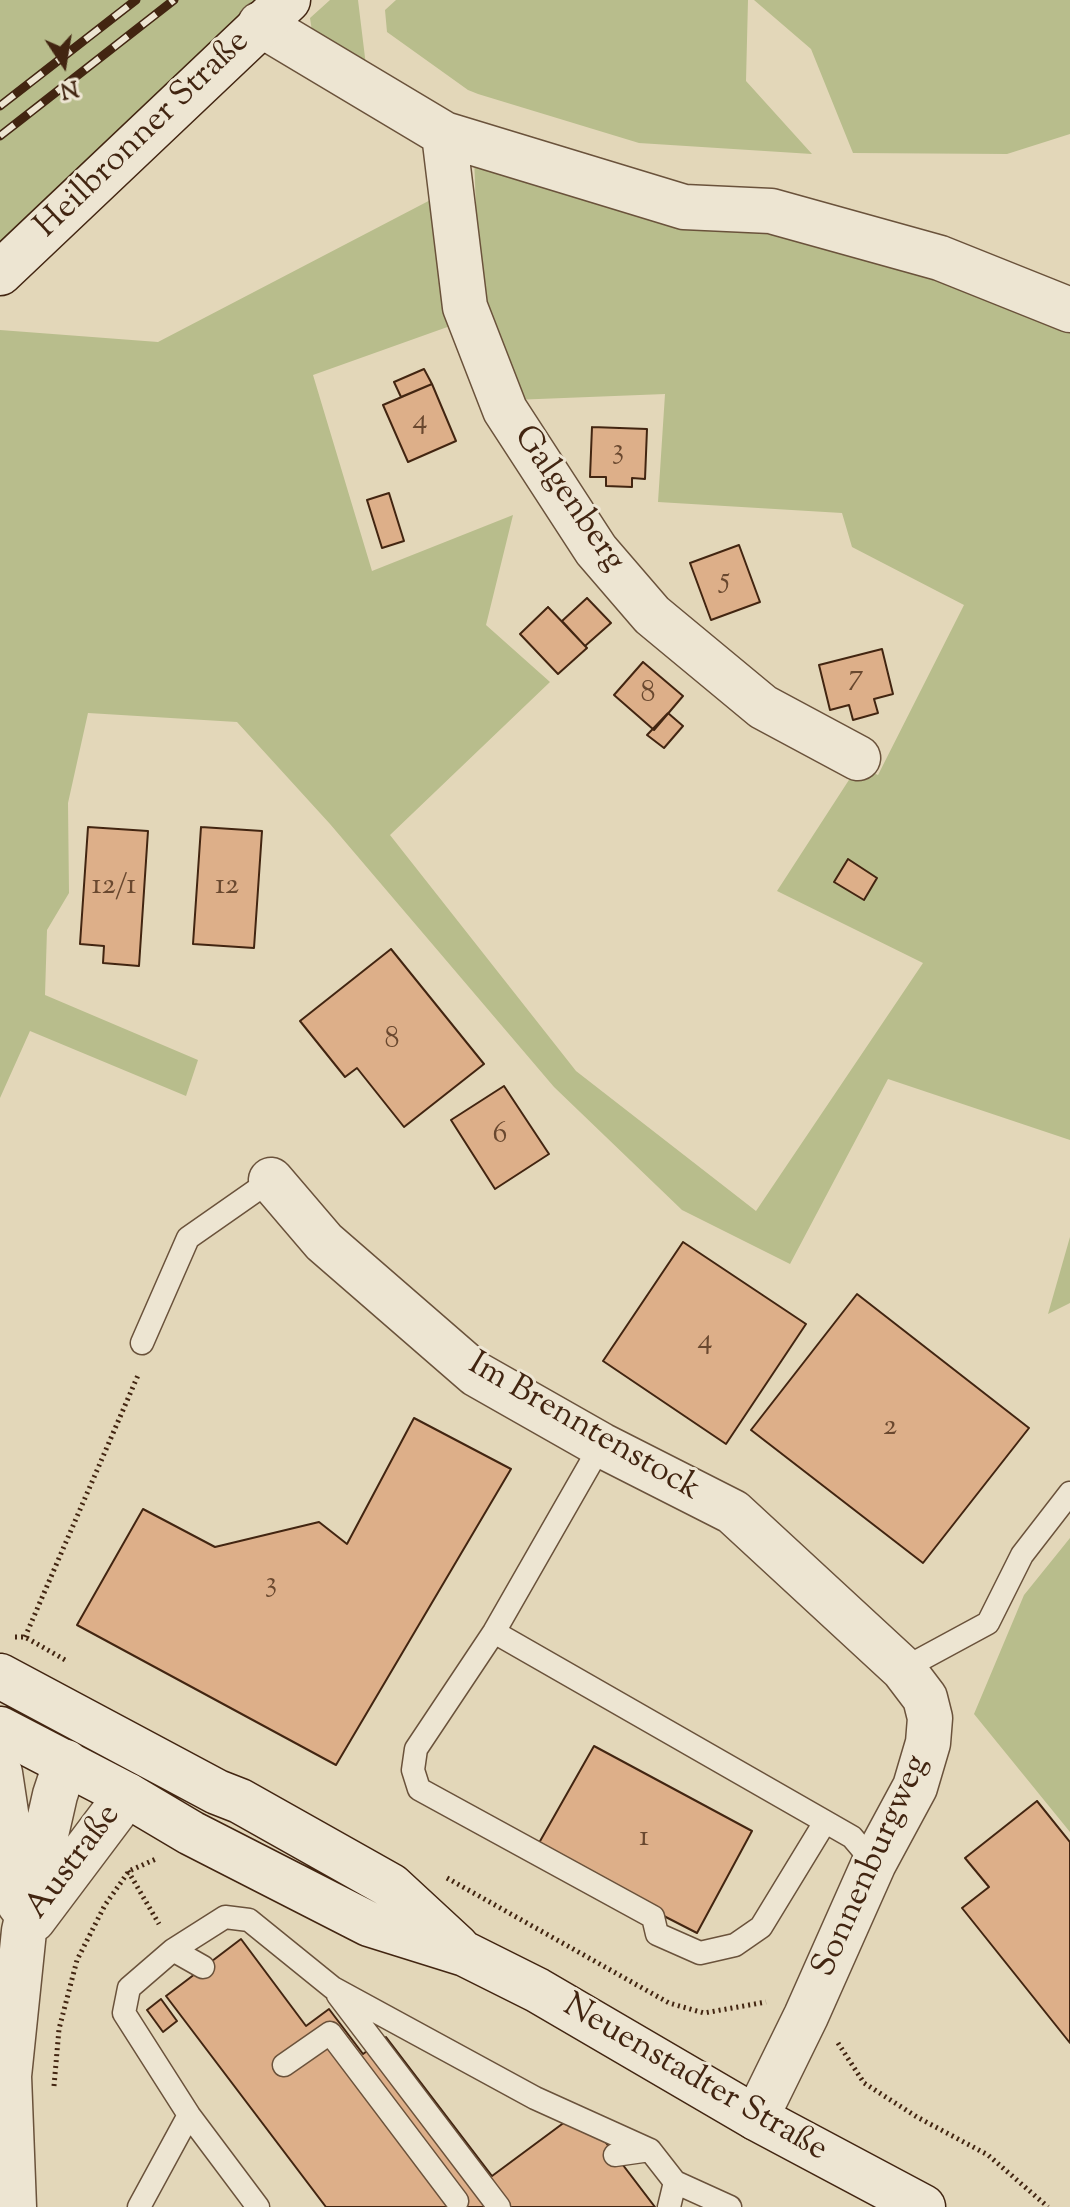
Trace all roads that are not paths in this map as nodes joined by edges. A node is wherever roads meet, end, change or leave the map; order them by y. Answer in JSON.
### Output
{"nodes":[{"id":1,"x":274,"y":12,"type":"edge"},
{"id":2,"x":444,"y":134,"type":"junction"},
{"id":3,"x":0,"y":273,"type":"edge"},
{"id":4,"x":1070,"y":310,"type":"edge"},
{"id":5,"x":858,"y":758,"type":"dead end"},
{"id":6,"x":271,"y":1180,"type":"joint"},
{"id":7,"x":142,"y":1343,"type":"road end"},
{"id":8,"x":601,"y":1445,"type":"junction"},
{"id":9,"x":1070,"y":1493,"type":"edge"},
{"id":10,"x":494,"y":1632,"type":"junction"},
{"id":11,"x":903,"y":1669,"type":"junction"},
{"id":12,"x":0,"y":1676,"type":"edge"},
{"id":13,"x":89,"y":1724,"type":"junction"},
{"id":14,"x":0,"y":1729,"type":"edge"},
{"id":15,"x":148,"y":1754,"type":"junction"},
{"id":16,"x":66,"y":1762,"type":"junction"},
{"id":17,"x":0,"y":1773,"type":"edge"},
{"id":18,"x":127,"y":1795,"type":"junction"},
{"id":19,"x":825,"y":1822,"type":"junction"},
{"id":20,"x":874,"y":1863,"type":"junction"},
{"id":21,"x":24,"y":1931,"type":"junction"},
{"id":22,"x":173,"y":1950,"type":"junction"},
{"id":23,"x":465,"y":1954,"type":"junction"},
{"id":24,"x":203,"y":1967,"type":"dead end"},
{"id":25,"x":333,"y":1988,"type":"junction"},
{"id":26,"x":284,"y":2065,"type":"dead end"},
{"id":27,"x":189,"y":2115,"type":"junction"},
{"id":28,"x":756,"y":2118,"type":"junction"},
{"id":29,"x":650,"y":2150,"type":"junction"},
{"id":30,"x":615,"y":2155,"type":"dead end"},
{"id":31,"x":675,"y":2182,"type":"junction"},
{"id":32,"x":457,"y":2201,"type":"dead end"},
{"id":33,"x":14,"y":2207,"type":"edge"},
{"id":34,"x":139,"y":2207,"type":"edge"},
{"id":35,"x":258,"y":2207,"type":"edge"},
{"id":36,"x":499,"y":2207,"type":"edge"},
{"id":37,"x":669,"y":2207,"type":"edge"},
{"id":38,"x":730,"y":2207,"type":"edge"},
{"id":39,"x":923,"y":2207,"type":"edge"}],
"edges":[{"from":1,"to":2,"type":"street"},
{"from":1,"to":3,"type":"street","name":"Heilbronner Straße"},
{"from":2,"to":4,"type":"street"},
{"from":2,"to":5,"type":"street","name":"Galgenberg"},
{"from":6,"to":7,"type":"lane"},
{"from":6,"to":8,"type":"street","name":"Im Brenntenstock"},
{"from":8,"to":10,"type":"lane"},
{"from":8,"to":11,"type":"street","name":"Im Brenntenstock"},
{"from":9,"to":11,"type":"lane"},
{"from":10,"to":19,"type":"lane"},
{"from":10,"to":19,"type":"lane"},
{"from":11,"to":20,"type":"street","name":"Sonnenburgweg"},
{"from":12,"to":13,"type":"street","name":"Neuenstadter Straße"},
{"from":13,"to":15,"type":"street","name":"Neuenstadter Straße"},
{"from":13,"to":16,"type":"street"},
{"from":14,"to":16,"type":"street","name":"Neuenstadter Straße"},
{"from":15,"to":18,"type":"street"},
{"from":15,"to":23,"type":"street","name":"Neuenstadter Straße"},
{"from":16,"to":18,"type":"street","name":"Neuenstadter Straße"},
{"from":16,"to":21,"type":"street","name":"Austraße"},
{"from":17,"to":21,"type":"street","name":"Austraße"},
{"from":18,"to":21,"type":"street","name":"Austraße"},
{"from":18,"to":23,"type":"street","name":"Neuenstadter Straße"},
{"from":19,"to":20,"type":"lane"},
{"from":20,"to":28,"type":"street","name":"Sonnenburgweg"},
{"from":21,"to":33,"type":"street","name":"Austraße"},
{"from":22,"to":24,"type":"lane"},
{"from":22,"to":25,"type":"lane"},
{"from":22,"to":27,"type":"lane"},
{"from":23,"to":28,"type":"street","name":"Neuenstadter Straße"},
{"from":25,"to":29,"type":"lane"},
{"from":25,"to":36,"type":"lane"},
{"from":26,"to":32,"type":"lane"},
{"from":27,"to":34,"type":"lane"},
{"from":27,"to":35,"type":"lane"},
{"from":28,"to":39,"type":"street","name":"Neuenstadter Straße"},
{"from":29,"to":30,"type":"lane"},
{"from":29,"to":31,"type":"lane"},
{"from":31,"to":37,"type":"lane"},
{"from":31,"to":38,"type":"lane"}]}
